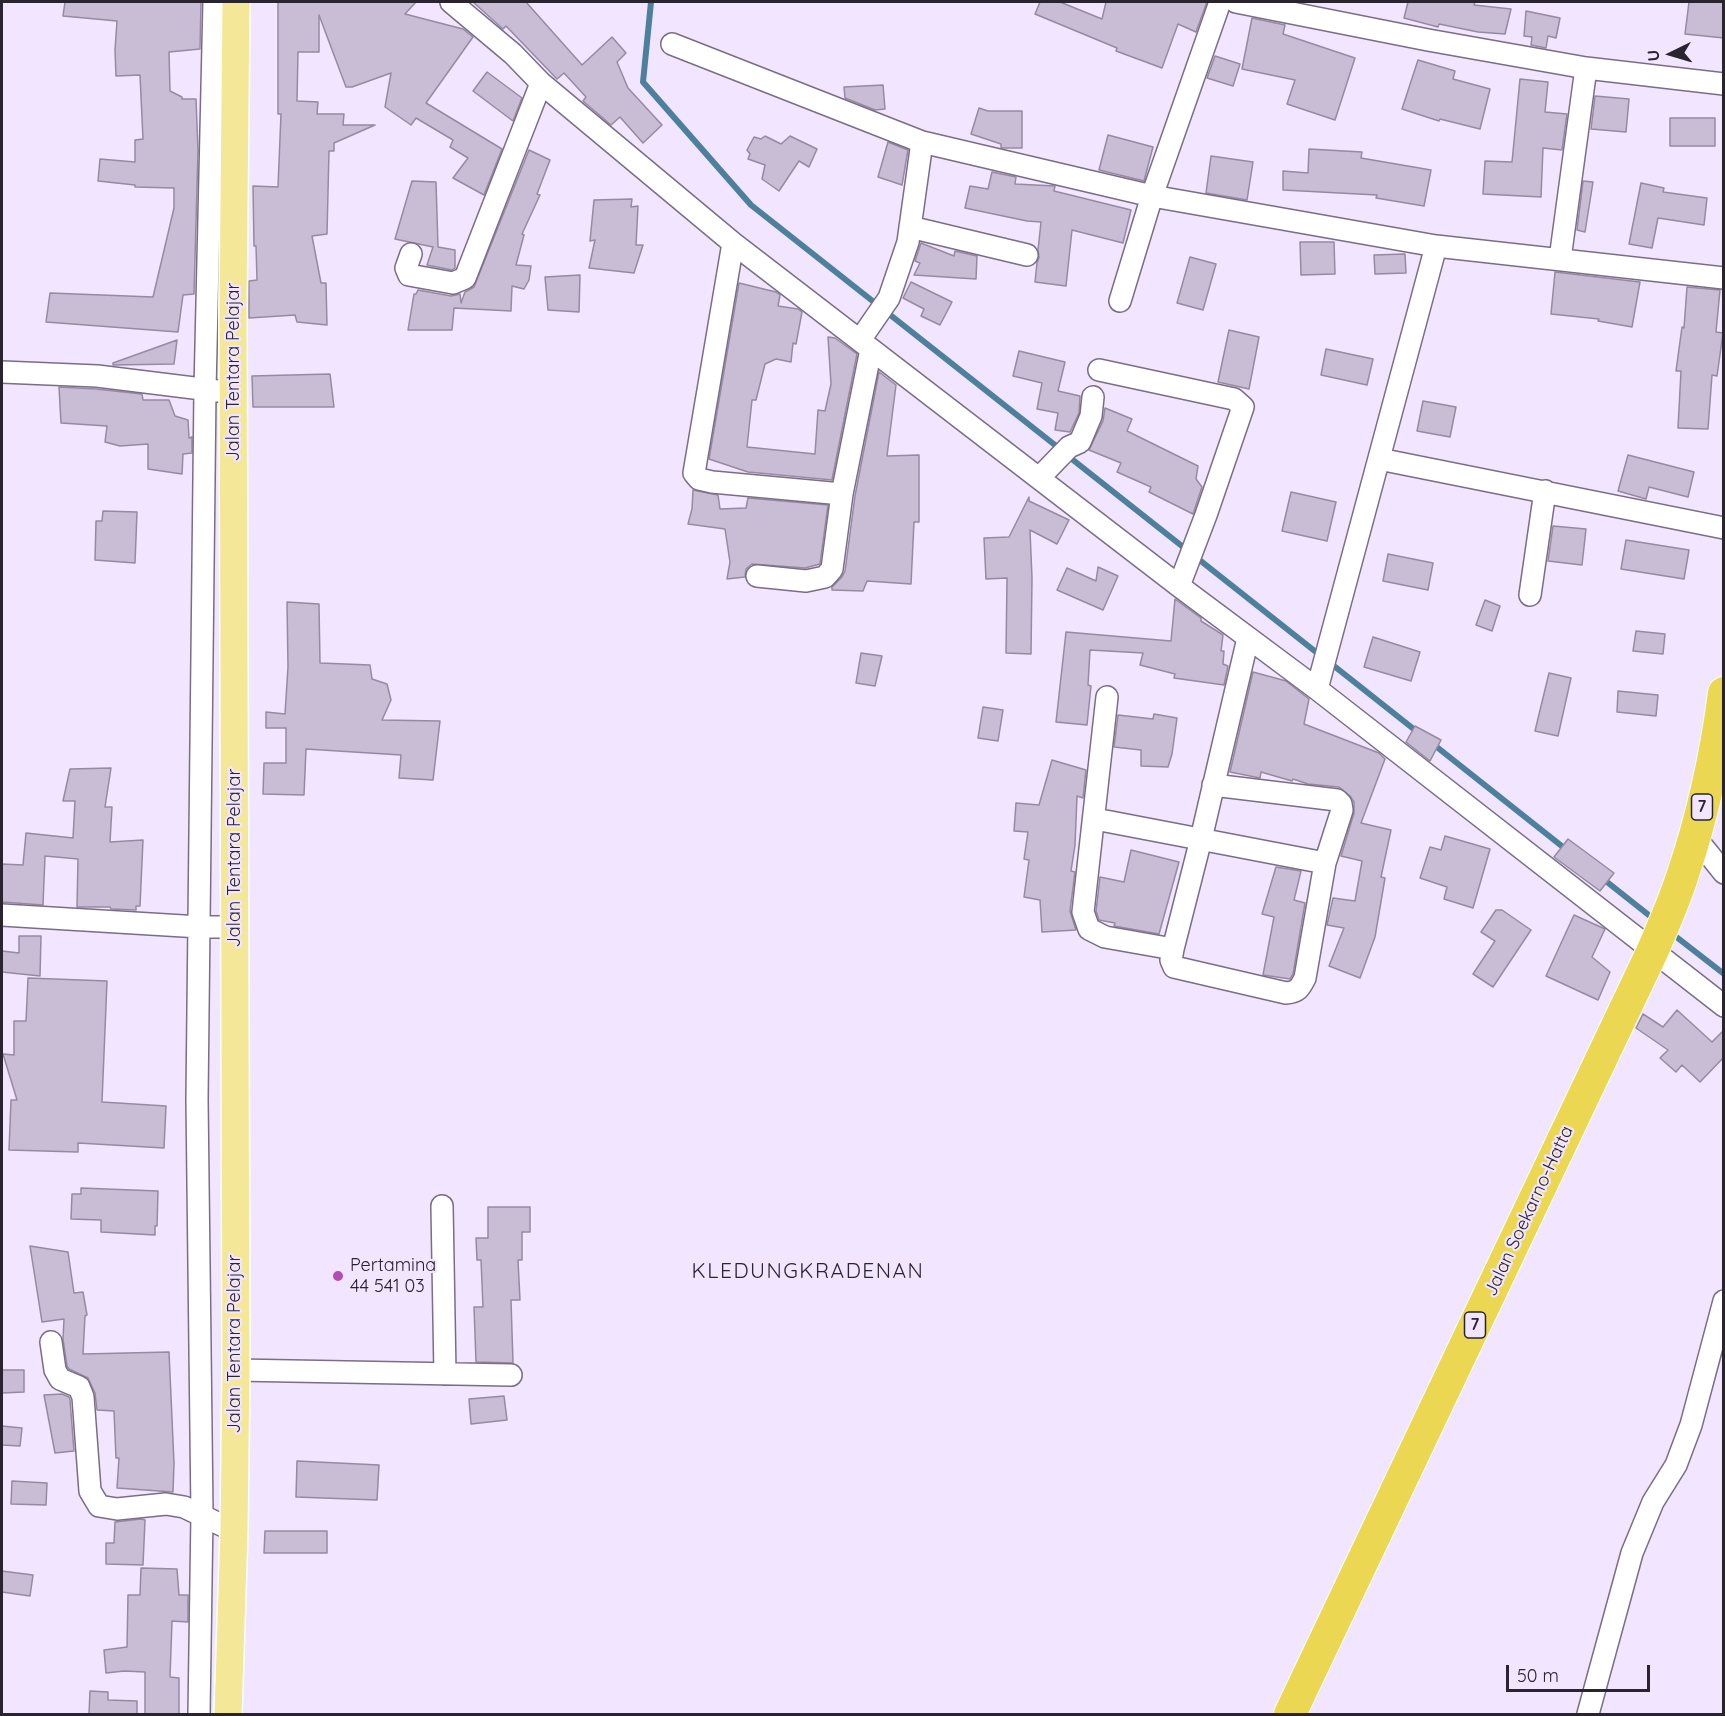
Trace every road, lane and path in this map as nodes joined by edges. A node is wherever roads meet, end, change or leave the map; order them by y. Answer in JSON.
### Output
{"nodes":[{"id":1,"x":214,"y":2,"type":"edge"},
{"id":2,"x":236,"y":2,"type":"edge"},
{"id":3,"x":451,"y":2,"type":"edge"},
{"id":4,"x":1220,"y":2,"type":"edge"},
{"id":5,"x":1236,"y":2,"type":"edge"},
{"id":6,"x":672,"y":44,"type":"dead end"},
{"id":7,"x":1586,"y":68,"type":"junction"},
{"id":8,"x":541,"y":83,"type":"junction"},
{"id":9,"x":1724,"y":84,"type":"edge"},
{"id":10,"x":922,"y":142,"type":"junction"},
{"id":11,"x":1152,"y":196,"type":"junction"},
{"id":12,"x":910,"y":226,"type":"junction"},
{"id":13,"x":733,"y":243,"type":"junction"},
{"id":14,"x":1436,"y":246,"type":"junction"},
{"id":15,"x":411,"y":254,"type":"dead end"},
{"id":16,"x":1027,"y":255,"type":"dead end"},
{"id":17,"x":1560,"y":259,"type":"junction"},
{"id":18,"x":1724,"y":278,"type":"edge"},
{"id":19,"x":1120,"y":301,"type":"dead end"},
{"id":20,"x":866,"y":345,"type":"junction"},
{"id":21,"x":1099,"y":370,"type":"dead end"},
{"id":22,"x":2,"y":372,"type":"edge"},
{"id":23,"x":205,"y":390,"type":"junction"},
{"id":24,"x":233,"y":393,"type":"junction"},
{"id":25,"x":1093,"y":397,"type":"dead end"},
{"id":26,"x":1379,"y":459,"type":"junction"},
{"id":27,"x":1045,"y":472,"type":"junction"},
{"id":28,"x":1545,"y":492,"type":"junction"},
{"id":29,"x":842,"y":494,"type":"junction"},
{"id":30,"x":1724,"y":528,"type":"edge"},
{"id":31,"x":757,"y":576,"type":"dead end"},
{"id":32,"x":1179,"y":586,"type":"junction"},
{"id":33,"x":1530,"y":595,"type":"dead end"},
{"id":34,"x":1248,"y":638,"type":"junction"},
{"id":35,"x":1317,"y":689,"type":"junction"},
{"id":36,"x":1724,"y":693,"type":"edge"},
{"id":37,"x":1107,"y":697,"type":"dead end"},
{"id":38,"x":1721,"y":739,"type":"edge"},
{"id":39,"x":1213,"y":785,"type":"junction"},
{"id":40,"x":1095,"y":819,"type":"junction"},
{"id":41,"x":1695,"y":837,"type":"junction"},
{"id":42,"x":1201,"y":839,"type":"junction"},
{"id":43,"x":1325,"y":863,"type":"junction"},
{"id":44,"x":1724,"y":873,"type":"edge"},
{"id":45,"x":2,"y":915,"type":"edge"},
{"id":46,"x":200,"y":927,"type":"junction"},
{"id":47,"x":235,"y":927,"type":"junction"},
{"id":48,"x":1660,"y":934,"type":"junction"},
{"id":49,"x":1173,"y":949,"type":"junction"},
{"id":50,"x":1724,"y":1006,"type":"edge"},
{"id":51,"x":442,"y":1206,"type":"dead end"},
{"id":52,"x":1724,"y":1300,"type":"edge"},
{"id":53,"x":51,"y":1342,"type":"dead end"},
{"id":54,"x":236,"y":1370,"type":"junction"},
{"id":55,"x":446,"y":1374,"type":"junction"},
{"id":56,"x":511,"y":1376,"type":"dead end"},
{"id":57,"x":202,"y":1514,"type":"junction"},
{"id":58,"x":234,"y":1531,"type":"junction"},
{"id":59,"x":200,"y":1714,"type":"edge"},
{"id":60,"x":228,"y":1714,"type":"edge"},
{"id":61,"x":1290,"y":1714,"type":"edge"},
{"id":62,"x":1588,"y":1714,"type":"edge"}],
"edges":[{"from":1,"to":23,"type":"street"},
{"from":2,"to":24,"type":"main road","name":"Jalan Tentara Pelajar"},
{"from":3,"to":8,"type":"street"},
{"from":4,"to":11,"type":"street"},
{"from":5,"to":7,"type":"street"},
{"from":6,"to":10,"type":"street"},
{"from":7,"to":9,"type":"street"},
{"from":7,"to":17,"type":"street"},
{"from":8,"to":13,"type":"street"},
{"from":8,"to":15,"type":"street"},
{"from":10,"to":11,"type":"street"},
{"from":10,"to":12,"type":"street"},
{"from":11,"to":14,"type":"street"},
{"from":11,"to":19,"type":"street"},
{"from":12,"to":16,"type":"street"},
{"from":12,"to":20,"type":"street"},
{"from":13,"to":20,"type":"street"},
{"from":13,"to":29,"type":"street"},
{"from":14,"to":17,"type":"street"},
{"from":14,"to":26,"type":"street"},
{"from":17,"to":18,"type":"street"},
{"from":20,"to":27,"type":"street"},
{"from":20,"to":29,"type":"street"},
{"from":21,"to":32,"type":"street"},
{"from":22,"to":23,"type":"street"},
{"from":23,"to":24,"type":"street"},
{"from":23,"to":46,"type":"street"},
{"from":24,"to":47,"type":"main road","name":"Jalan Tentara Pelajar"},
{"from":25,"to":27,"type":"street"},
{"from":26,"to":28,"type":"street"},
{"from":26,"to":35,"type":"street"},
{"from":27,"to":32,"type":"street"},
{"from":28,"to":30,"type":"street"},
{"from":28,"to":33,"type":"street"},
{"from":29,"to":31,"type":"street"},
{"from":32,"to":34,"type":"street"},
{"from":34,"to":35,"type":"street"},
{"from":34,"to":39,"type":"street"},
{"from":35,"to":48,"type":"street"},
{"from":36,"to":38,"type":"highway","name":"Jalan Soekarno-Hatta","number":"7"},
{"from":37,"to":40,"type":"street"},
{"from":38,"to":41,"type":"highway","name":"Jalan Soekarno-Hatta","number":"7"},
{"from":39,"to":42,"type":"street"},
{"from":39,"to":43,"type":"street"},
{"from":40,"to":42,"type":"street"},
{"from":40,"to":49,"type":"street"},
{"from":41,"to":44,"type":"street"},
{"from":41,"to":48,"type":"highway","name":"Jalan Soekarno-Hatta","number":"7"},
{"from":42,"to":43,"type":"street"},
{"from":42,"to":49,"type":"street"},
{"from":43,"to":49,"type":"street"},
{"from":45,"to":46,"type":"street"},
{"from":46,"to":47,"type":"street"},
{"from":46,"to":57,"type":"street"},
{"from":47,"to":54,"type":"main road","name":"Jalan Tentara Pelajar"},
{"from":48,"to":50,"type":"street"},
{"from":48,"to":61,"type":"highway","name":"Jalan Soekarno-Hatta","number":"7"},
{"from":51,"to":55,"type":"street"},
{"from":52,"to":62,"type":"street"},
{"from":53,"to":57,"type":"street"},
{"from":54,"to":55,"type":"street"},
{"from":54,"to":58,"type":"main road","name":"Jalan Tentara Pelajar"},
{"from":55,"to":56,"type":"street"},
{"from":57,"to":58,"type":"street"},
{"from":57,"to":59,"type":"street"},
{"from":58,"to":60,"type":"main road","name":"Jalan Tentara Pelajar"}]}
